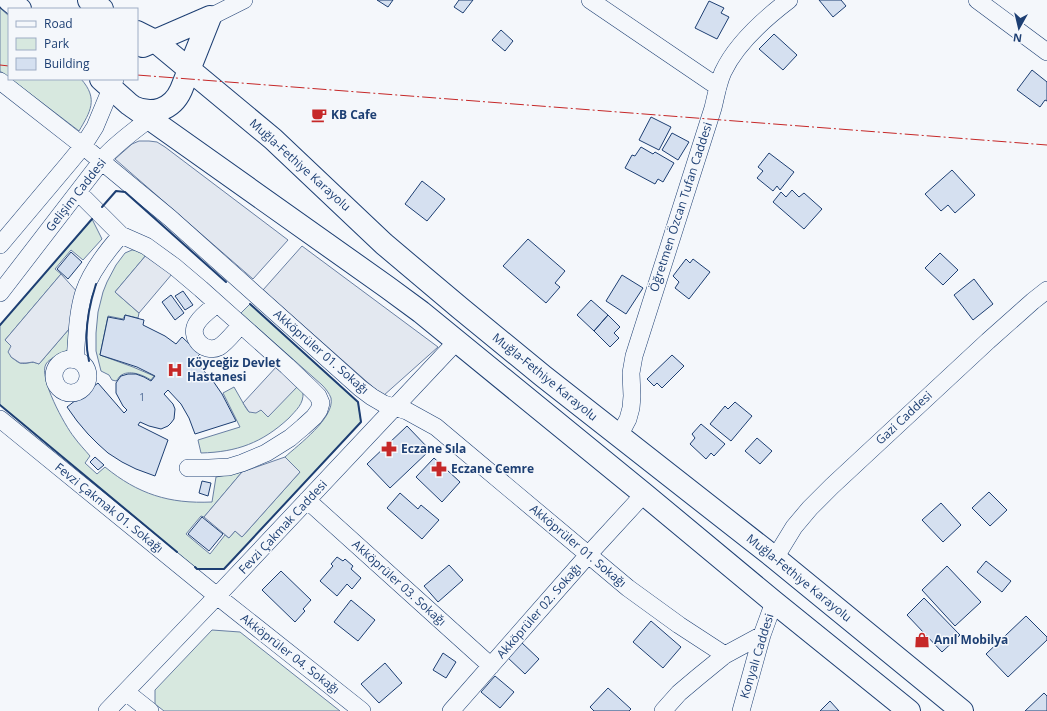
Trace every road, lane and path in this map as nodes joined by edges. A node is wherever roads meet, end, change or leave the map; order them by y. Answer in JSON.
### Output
{"nodes":[{"id":1,"x":9,"y":0,"type":"edge"},
{"id":2,"x":89,"y":0,"type":"edge"},
{"id":3,"x":244,"y":0,"type":"edge"},
{"id":4,"x":590,"y":0,"type":"edge"},
{"id":5,"x":788,"y":0,"type":"edge"},
{"id":6,"x":976,"y":0,"type":"edge"},
{"id":7,"x":19,"y":8,"type":"edge"},
{"id":8,"x":101,"y":8,"type":"edge"},
{"id":9,"x":210,"y":17,"type":"junction"},
{"id":10,"x":142,"y":42,"type":"edge"},
{"id":11,"x":1047,"y":52,"type":"edge"},
{"id":12,"x":185,"y":77,"type":"junction"},
{"id":13,"x":0,"y":81,"type":"edge"},
{"id":14,"x":111,"y":81,"type":"edge"},
{"id":15,"x":718,"y":87,"type":"junction"},
{"id":16,"x":157,"y":113,"type":"junction"},
{"id":17,"x":82,"y":146,"type":"junction"},
{"id":18,"x":102,"y":161,"type":"junction"},
{"id":19,"x":78,"y":192,"type":"junction"},
{"id":20,"x":121,"y":235,"type":"junction"},
{"id":21,"x":0,"y":245,"type":"edge"},
{"id":22,"x":1047,"y":290,"type":"edge"},
{"id":23,"x":0,"y":293,"type":"edge"},
{"id":24,"x":217,"y":304,"type":"junction"},
{"id":25,"x":241,"y":325,"type":"junction"},
{"id":26,"x":457,"y":341,"type":"junction"},
{"id":27,"x":75,"y":360,"type":"dead end"},
{"id":28,"x":394,"y":408,"type":"junction"},
{"id":29,"x":0,"y":419,"type":"edge"},
{"id":30,"x":619,"y":436,"type":"junction"},
{"id":31,"x":188,"y":468,"type":"dead end"},
{"id":32,"x":644,"y":494,"type":"junction"},
{"id":33,"x":307,"y":500,"type":"junction"},
{"id":34,"x":588,"y":555,"type":"junction"},
{"id":35,"x":775,"y":558,"type":"junction"},
{"id":36,"x":218,"y":596,"type":"junction"},
{"id":37,"x":774,"y":602,"type":"junction"},
{"id":38,"x":762,"y":635,"type":"junction"},
{"id":39,"x":725,"y":655,"type":"junction"},
{"id":40,"x":491,"y":666,"type":"junction"},
{"id":41,"x":126,"y":692,"type":"junction"},
{"id":42,"x":107,"y":711,"type":"edge"},
{"id":43,"x":150,"y":711,"type":"edge"},
{"id":44,"x":362,"y":711,"type":"edge"},
{"id":45,"x":451,"y":711,"type":"edge"},
{"id":46,"x":662,"y":711,"type":"edge"},
{"id":47,"x":741,"y":711,"type":"edge"},
{"id":48,"x":910,"y":711,"type":"edge"},
{"id":49,"x":962,"y":711,"type":"edge"}],
"edges":[{"from":1,"to":7,"type":"highway"},
{"from":2,"to":8,"type":"highway"},
{"from":3,"to":9,"type":"street"},
{"from":4,"to":15,"type":"street"},
{"from":5,"to":15,"type":"street","name":"Öğretmen Özcan Tufan Caddesi"},
{"from":6,"to":11,"type":"street"},
{"from":9,"to":10,"type":"highway"},
{"from":9,"to":12,"type":"highway"},
{"from":10,"to":12,"type":"highway","name":"Muğla-Fethiye Karayolu"},
{"from":12,"to":16,"type":"highway"},
{"from":12,"to":30,"type":"highway","name":"Muğla-Fethiye Karayolu"},
{"from":13,"to":17,"type":"street","name":"Akköprüler 01. Sokağı"},
{"from":14,"to":16,"type":"highway"},
{"from":14,"to":17,"type":"street","name":"Gelişim Caddesi"},
{"from":15,"to":30,"type":"street","name":"Öğretmen Özcan Tufan Caddesi"},
{"from":16,"to":18,"type":"street","name":"Gelişim Caddesi"},
{"from":16,"to":26,"type":"highway"},
{"from":17,"to":18,"type":"street","name":"Akköprüler 01. Sokağı"},
{"from":17,"to":21,"type":"street","name":"Gelişim Caddesi"},
{"from":18,"to":19,"type":"street","name":"Gelişim Caddesi"},
{"from":18,"to":28,"type":"street","name":"Akköprüler 01. Sokağı"},
{"from":19,"to":20,"type":"street"},
{"from":19,"to":23,"type":"street","name":"Gelişim Caddesi"},
{"from":20,"to":24,"type":"street"},
{"from":20,"to":27,"type":"street"},
{"from":22,"to":35,"type":"street","name":"Gazi Caddesi"},
{"from":24,"to":25,"type":"street"},
{"from":24,"to":25,"type":"street"},
{"from":25,"to":31,"type":"street"},
{"from":26,"to":28,"type":"street","name":"Fevzi Çakmak Caddesi"},
{"from":26,"to":32,"type":"highway"},
{"from":28,"to":33,"type":"street","name":"Fevzi Çakmak Caddesi"},
{"from":28,"to":34,"type":"street","name":"Akköprüler 01. Sokağı"},
{"from":29,"to":36,"type":"street","name":"Fevzi Çakmak 01. Sokağı"},
{"from":30,"to":35,"type":"highway","name":"Muğla-Fethiye Karayolu"},
{"from":32,"to":34,"type":"street","name":"Akköprüler 02. Sokağı"},
{"from":32,"to":37,"type":"highway"},
{"from":33,"to":36,"type":"street","name":"Fevzi Çakmak Caddesi"},
{"from":33,"to":40,"type":"street","name":"Akköprüler 03. Sokağı"},
{"from":34,"to":39,"type":"street","name":"Akköprüler 01. Sokağı"},
{"from":34,"to":40,"type":"street","name":"Akköprüler 02. Sokağı"},
{"from":35,"to":49,"type":"highway","name":"Muğla-Fethiye Karayolu"},
{"from":36,"to":41,"type":"street","name":"Fevzi Çakmak Caddesi"},
{"from":36,"to":44,"type":"street","name":"Akköprüler 04. Sokağı"},
{"from":37,"to":38,"type":"street","name":"Konyalı Caddesi"},
{"from":37,"to":48,"type":"highway"},
{"from":38,"to":39,"type":"street"},
{"from":38,"to":47,"type":"street","name":"Konyalı Caddesi"},
{"from":39,"to":46,"type":"street"},
{"from":40,"to":45,"type":"street","name":"Akköprüler 02. Sokağı"},
{"from":41,"to":42,"type":"street","name":"Fevzi Çakmak Caddesi"},
{"from":41,"to":43,"type":"street"}]}
